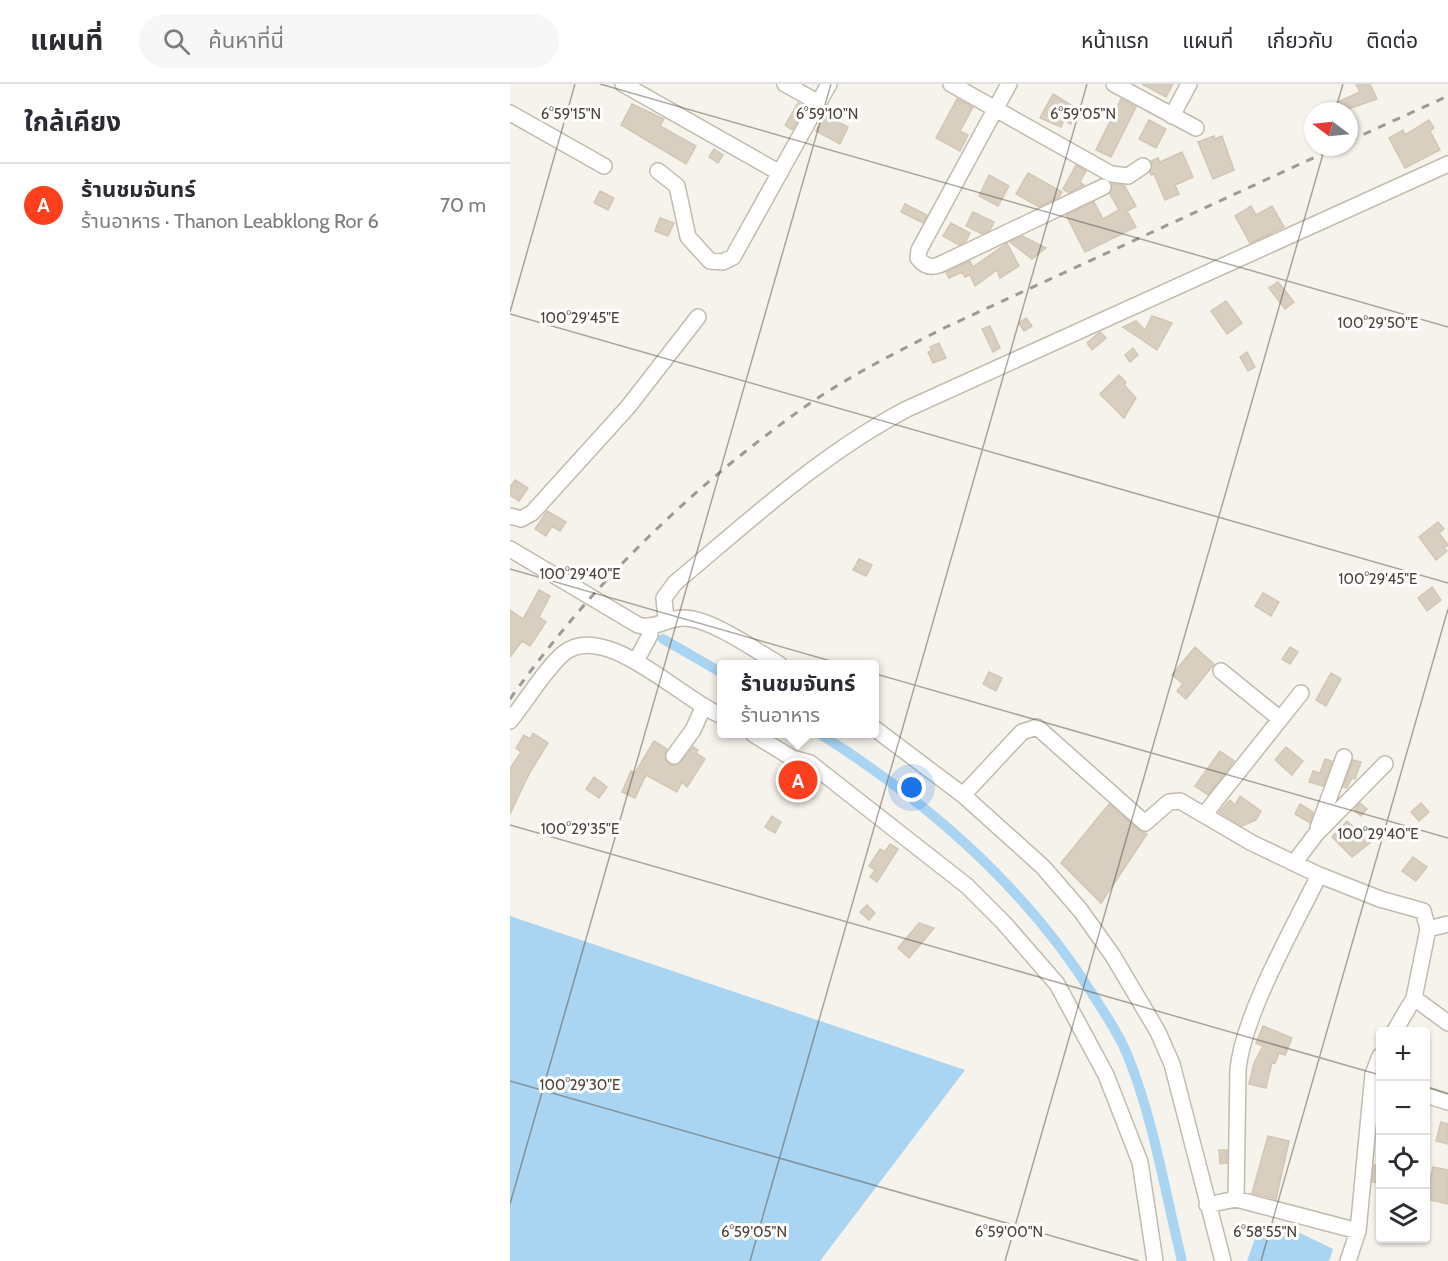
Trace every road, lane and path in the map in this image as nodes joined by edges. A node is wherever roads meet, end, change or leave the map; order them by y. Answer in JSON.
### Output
{"nodes":[{"id":1,"x":622,"y":84,"type":"edge"},
{"id":2,"x":785,"y":84,"type":"edge"},
{"id":3,"x":829,"y":84,"type":"edge"},
{"id":4,"x":951,"y":84,"type":"edge"},
{"id":5,"x":1009,"y":84,"type":"edge"},
{"id":6,"x":1114,"y":84,"type":"edge"},
{"id":7,"x":1189,"y":84,"type":"edge"},
{"id":8,"x":819,"y":103,"type":"junction"},
{"id":9,"x":996,"y":109,"type":"junction"},
{"id":10,"x":510,"y":113,"type":"edge"},
{"id":11,"x":1172,"y":116,"type":"junction"},
{"id":12,"x":1196,"y":128,"type":"dead end"},
{"id":13,"x":1448,"y":164,"type":"edge"},
{"id":14,"x":603,"y":166,"type":"dead end"},
{"id":15,"x":1143,"y":166,"type":"dead end"},
{"id":16,"x":658,"y":171,"type":"dead end"},
{"id":17,"x":780,"y":173,"type":"junction"},
{"id":18,"x":1103,"y":187,"type":"dead end"},
{"id":19,"x":698,"y":317,"type":"dead end"},
{"id":20,"x":510,"y":516,"type":"edge"},
{"id":21,"x":510,"y":549,"type":"edge"},
{"id":22,"x":666,"y":620,"type":"junction"},
{"id":23,"x":650,"y":626,"type":"junction"},
{"id":24,"x":772,"y":660,"type":"edge"},
{"id":25,"x":636,"y":661,"type":"junction"},
{"id":26,"x":1221,"y":671,"type":"dead end"},
{"id":27,"x":1301,"y":693,"type":"dead end"},
{"id":28,"x":703,"y":708,"type":"junction"},
{"id":29,"x":717,"y":714,"type":"edge"},
{"id":30,"x":1279,"y":718,"type":"junction"},
{"id":31,"x":510,"y":721,"type":"edge"},
{"id":32,"x":879,"y":732,"type":"edge"},
{"id":33,"x":760,"y":738,"type":"edge"},
{"id":34,"x":674,"y":756,"type":"dead end"},
{"id":35,"x":1344,"y":757,"type":"dead end"},
{"id":36,"x":1385,"y":764,"type":"dead end"},
{"id":37,"x":963,"y":795,"type":"junction"},
{"id":38,"x":1204,"y":815,"type":"junction"},
{"id":39,"x":1316,"y":834,"type":"junction"},
{"id":40,"x":1294,"y":863,"type":"junction"},
{"id":41,"x":1319,"y":875,"type":"junction"},
{"id":42,"x":1448,"y":924,"type":"edge"},
{"id":43,"x":1428,"y":929,"type":"junction"},
{"id":44,"x":1414,"y":998,"type":"junction"},
{"id":45,"x":1448,"y":1023,"type":"edge"},
{"id":46,"x":1397,"y":1027,"type":"edge"},
{"id":47,"x":1376,"y":1081,"type":"edge"},
{"id":48,"x":1430,"y":1097,"type":"edge"},
{"id":49,"x":1448,"y":1102,"type":"edge"},
{"id":50,"x":1236,"y":1198,"type":"junction"},
{"id":51,"x":1207,"y":1205,"type":"junction"},
{"id":52,"x":1358,"y":1231,"type":"junction"},
{"id":53,"x":1155,"y":1261,"type":"edge"},
{"id":54,"x":1223,"y":1261,"type":"edge"},
{"id":55,"x":1348,"y":1261,"type":"edge"}],
"edges":[{"from":1,"to":17,"type":"street"},
{"from":2,"to":8,"type":"street"},
{"from":3,"to":8,"type":"street"},
{"from":4,"to":9,"type":"street"},
{"from":5,"to":9,"type":"street"},
{"from":6,"to":11,"type":"street"},
{"from":7,"to":11,"type":"street"},
{"from":8,"to":17,"type":"street"},
{"from":9,"to":15,"type":"street"},
{"from":9,"to":18,"type":"street"},
{"from":10,"to":14,"type":"street"},
{"from":11,"to":12,"type":"street"},
{"from":13,"to":22,"type":"street"},
{"from":16,"to":17,"type":"street"},
{"from":19,"to":20,"type":"street"},
{"from":21,"to":23,"type":"street"},
{"from":22,"to":23,"type":"street"},
{"from":22,"to":24,"type":"street"},
{"from":23,"to":25,"type":"street"},
{"from":25,"to":28,"type":"street"},
{"from":25,"to":31,"type":"street"},
{"from":26,"to":30,"type":"street"},
{"from":27,"to":30,"type":"street"},
{"from":28,"to":29,"type":"street"},
{"from":28,"to":34,"type":"street"},
{"from":30,"to":38,"type":"street"},
{"from":32,"to":37,"type":"street"},
{"from":33,"to":53,"type":"street"},
{"from":35,"to":39,"type":"street"},
{"from":36,"to":39,"type":"street"},
{"from":37,"to":38,"type":"street"},
{"from":37,"to":51,"type":"street"},
{"from":38,"to":40,"type":"street"},
{"from":39,"to":40,"type":"street"},
{"from":40,"to":41,"type":"street"},
{"from":41,"to":43,"type":"street"},
{"from":41,"to":50,"type":"street"},
{"from":42,"to":43,"type":"street"},
{"from":43,"to":44,"type":"street"},
{"from":44,"to":45,"type":"street"},
{"from":44,"to":46,"type":"street"},
{"from":47,"to":52,"type":"street"},
{"from":48,"to":49,"type":"street"},
{"from":50,"to":51,"type":"street"},
{"from":50,"to":52,"type":"street"},
{"from":51,"to":54,"type":"street"},
{"from":52,"to":55,"type":"street"}]}
